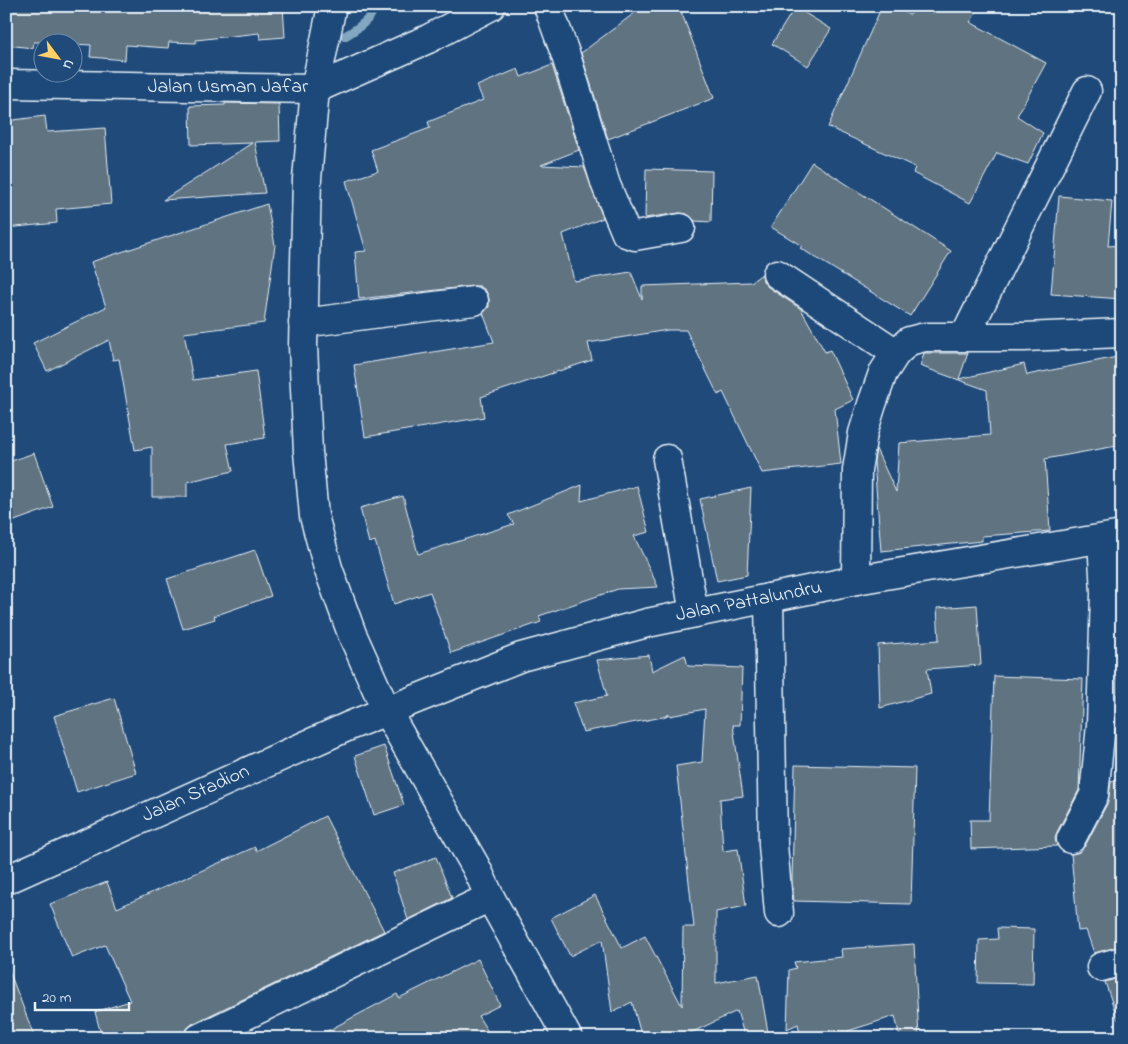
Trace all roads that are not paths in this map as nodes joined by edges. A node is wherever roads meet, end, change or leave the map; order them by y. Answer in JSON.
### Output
{"nodes":[{"id":1,"x":332,"y":6,"type":"edge"},
{"id":2,"x":491,"y":6,"type":"edge"},
{"id":3,"x":548,"y":6,"type":"edge"},
{"id":4,"x":6,"y":84,"type":"edge"},
{"id":5,"x":315,"y":89,"type":"junction"},
{"id":6,"x":1087,"y":91,"type":"dead end"},
{"id":7,"x":681,"y":228,"type":"dead end"},
{"id":8,"x":777,"y":274,"type":"dead end"},
{"id":9,"x":474,"y":301,"type":"dead end"},
{"id":10,"x":303,"y":323,"type":"junction"},
{"id":11,"x":1122,"y":333,"type":"edge"},
{"id":12,"x":965,"y":336,"type":"junction"},
{"id":13,"x":896,"y":353,"type":"junction"},
{"id":14,"x":667,"y":459,"type":"dead end"},
{"id":15,"x":1112,"y":537,"type":"edge"},
{"id":16,"x":856,"y":580,"type":"junction"},
{"id":17,"x":769,"y":598,"type":"junction"},
{"id":18,"x":694,"y":613,"type":"junction"},
{"id":19,"x":386,"y":710,"type":"junction"},
{"id":20,"x":1071,"y":838,"type":"dead end"},
{"id":21,"x":6,"y":880,"type":"edge"},
{"id":22,"x":490,"y":897,"type":"junction"},
{"id":23,"x":779,"y":913,"type":"dead end"},
{"id":24,"x":199,"y":1038,"type":"edge"},
{"id":25,"x":568,"y":1038,"type":"edge"}],
"edges":[{"from":1,"to":5,"type":"street"},
{"from":2,"to":5,"type":"street","name":"Jalan Usman Jafar"},
{"from":3,"to":7,"type":"street"},
{"from":4,"to":5,"type":"street","name":"Jalan Usman Jafar"},
{"from":5,"to":10,"type":"street"},
{"from":6,"to":12,"type":"street"},
{"from":8,"to":13,"type":"street"},
{"from":9,"to":10,"type":"street"},
{"from":10,"to":19,"type":"street"},
{"from":11,"to":12,"type":"street"},
{"from":12,"to":13,"type":"street"},
{"from":13,"to":16,"type":"street"},
{"from":14,"to":18,"type":"street"},
{"from":15,"to":16,"type":"street","name":"Jalan Pattalundru"},
{"from":15,"to":20,"type":"street"},
{"from":16,"to":17,"type":"street","name":"Jalan Pattalundru"},
{"from":17,"to":18,"type":"street","name":"Jalan Pattalundru"},
{"from":17,"to":23,"type":"street"},
{"from":18,"to":19,"type":"street","name":"Jalan Pattalundru"},
{"from":19,"to":21,"type":"street","name":"Jalan Stadion"},
{"from":19,"to":22,"type":"street"},
{"from":22,"to":24,"type":"street"},
{"from":22,"to":25,"type":"street"}]}
